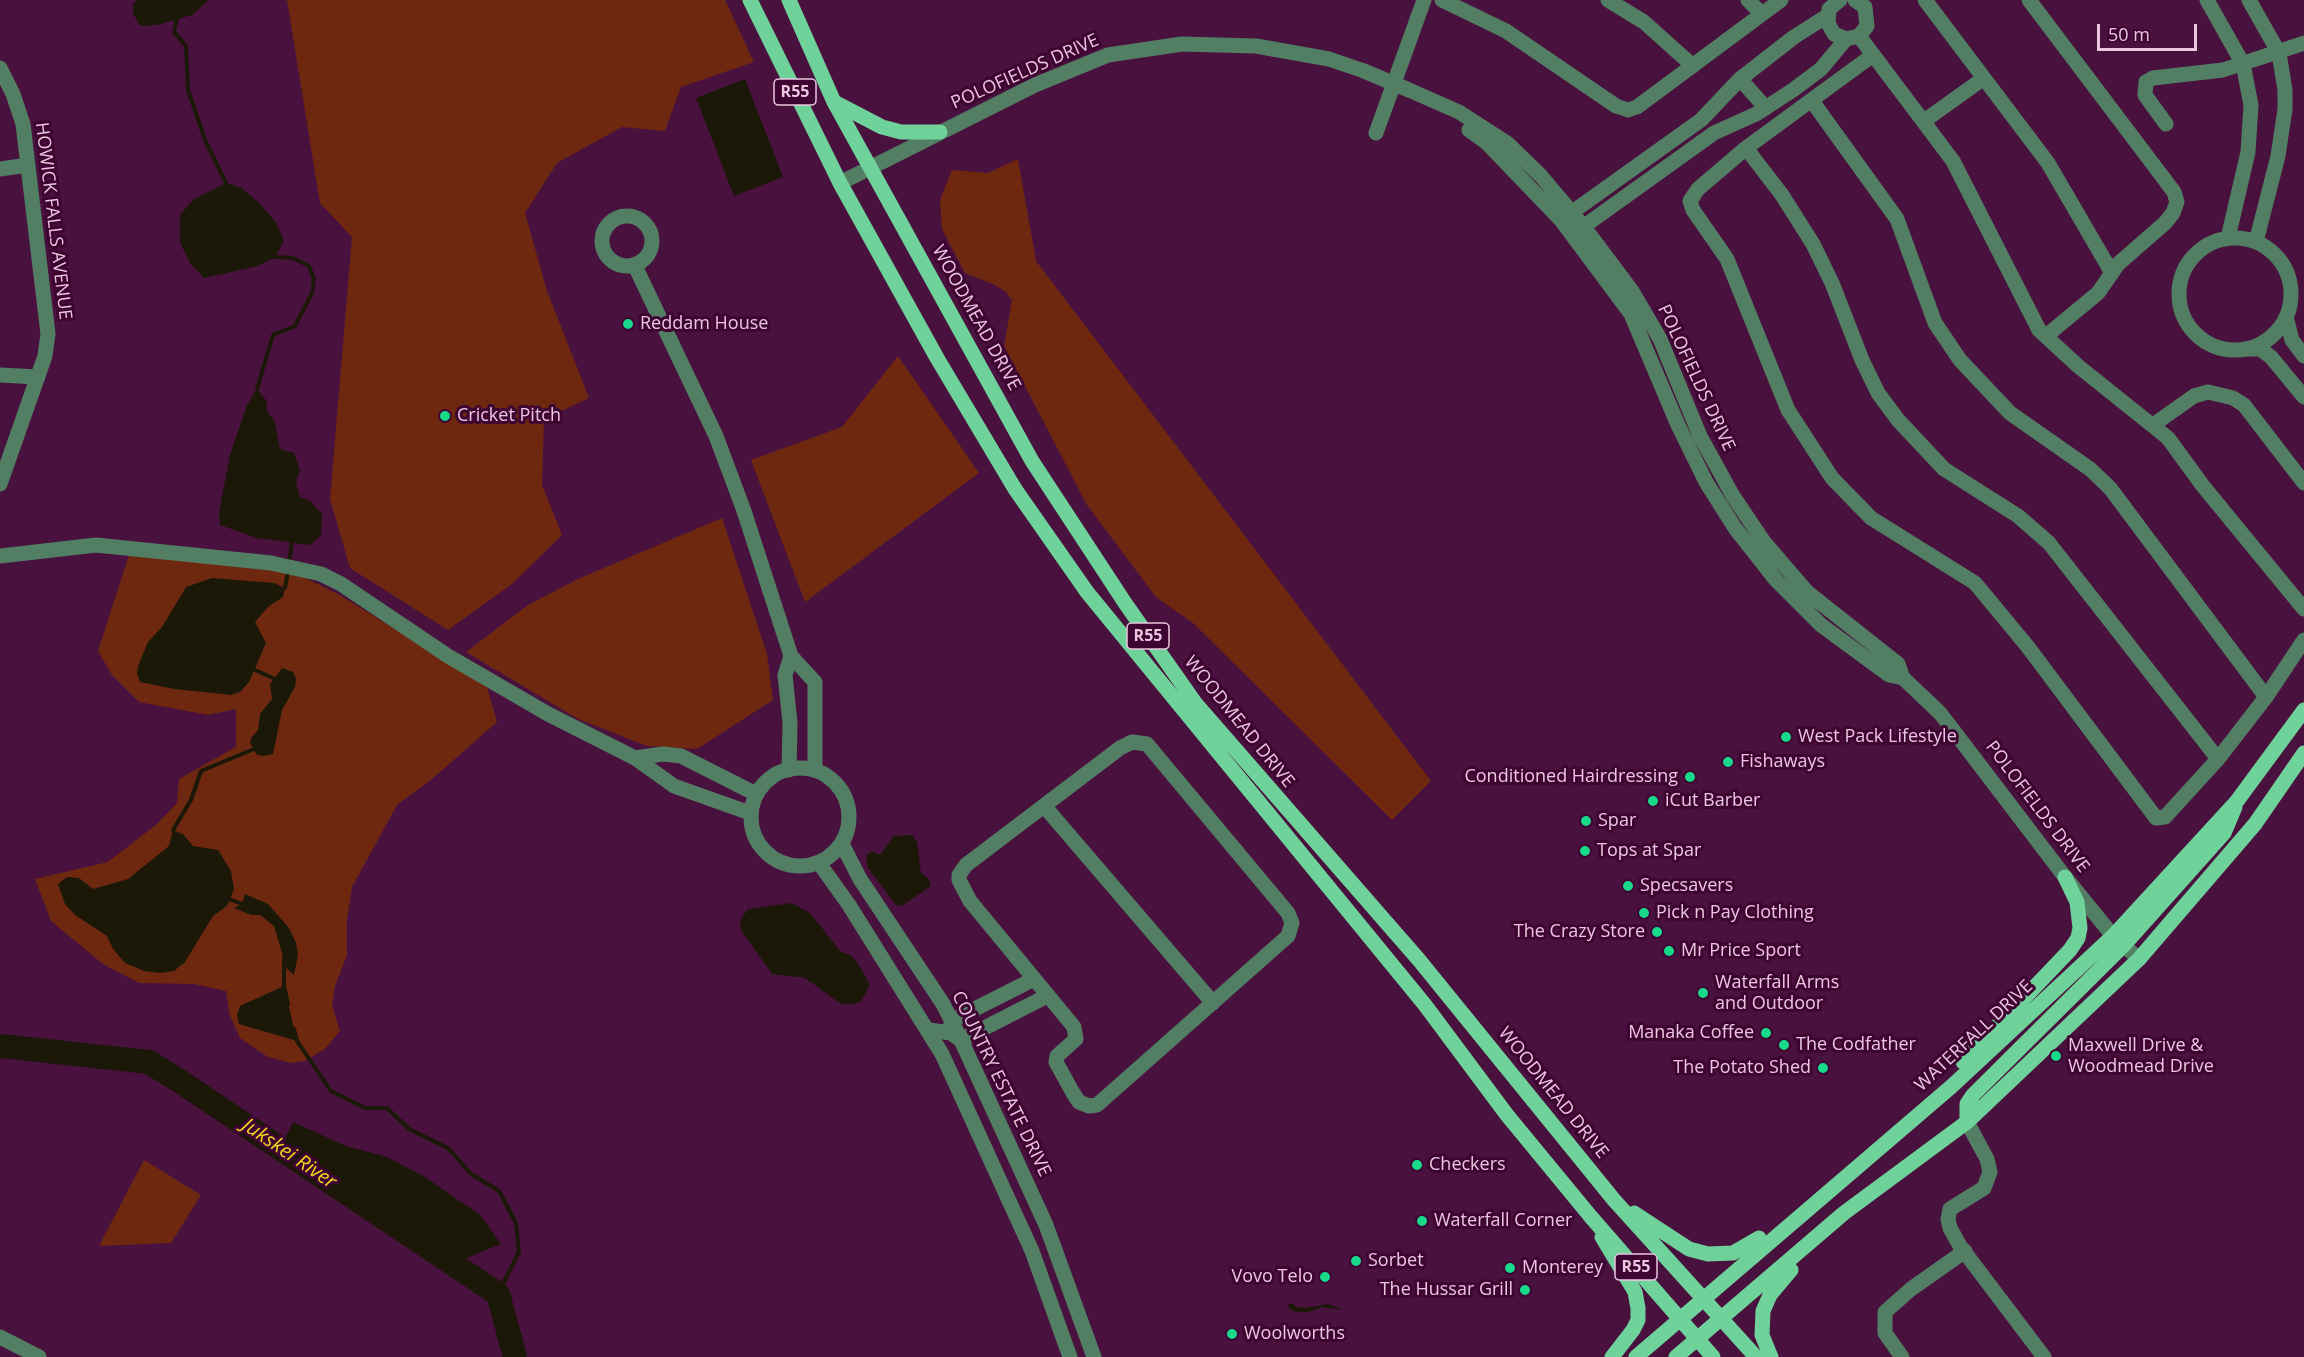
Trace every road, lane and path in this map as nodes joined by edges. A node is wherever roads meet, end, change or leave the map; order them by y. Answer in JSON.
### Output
{"nodes":[{"id":1,"x":750,"y":0,"type":"edge"},
{"id":2,"x":789,"y":0,"type":"edge"},
{"id":3,"x":1424,"y":0,"type":"edge"},
{"id":4,"x":1442,"y":0,"type":"edge"},
{"id":5,"x":1608,"y":0,"type":"edge"},
{"id":6,"x":1748,"y":0,"type":"edge"},
{"id":7,"x":1781,"y":0,"type":"edge"},
{"id":8,"x":1925,"y":0,"type":"edge"},
{"id":9,"x":2028,"y":0,"type":"edge"},
{"id":10,"x":2207,"y":0,"type":"edge"},
{"id":11,"x":2249,"y":0,"type":"edge"},
{"id":12,"x":1837,"y":1,"type":"edge"},
{"id":13,"x":1864,"y":2,"type":"edge"},
{"id":14,"x":1762,"y":14,"type":"junction"},
{"id":15,"x":1827,"y":16,"type":"junction"},
{"id":16,"x":1853,"y":38,"type":"junction"},
{"id":17,"x":2304,"y":43,"type":"edge"},
{"id":18,"x":2279,"y":53,"type":"junction"},
{"id":19,"x":1873,"y":54,"type":"junction"},
{"id":20,"x":2243,"y":64,"type":"junction"},
{"id":21,"x":1693,"y":66,"type":"junction"},
{"id":22,"x":0,"y":68,"type":"edge"},
{"id":23,"x":1984,"y":78,"type":"junction"},
{"id":24,"x":1740,"y":79,"type":"junction"},
{"id":25,"x":1812,"y":101,"type":"junction"},
{"id":26,"x":834,"y":102,"type":"junction"},
{"id":27,"x":1766,"y":108,"type":"junction"},
{"id":28,"x":1701,"y":120,"type":"junction"},
{"id":29,"x":1924,"y":121,"type":"junction"},
{"id":30,"x":2166,"y":124,"type":"dead end"},
{"id":31,"x":940,"y":132,"type":"junction"},
{"id":32,"x":1376,"y":133,"type":"dead end"},
{"id":33,"x":1713,"y":134,"type":"junction"},
{"id":34,"x":1746,"y":148,"type":"junction"},
{"id":35,"x":28,"y":165,"type":"junction"},
{"id":36,"x":869,"y":168,"type":"junction"},
{"id":37,"x":0,"y":170,"type":"edge"},
{"id":38,"x":840,"y":183,"type":"junction"},
{"id":39,"x":1566,"y":216,"type":"junction"},
{"id":40,"x":1579,"y":230,"type":"junction"},
{"id":41,"x":2228,"y":238,"type":"junction"},
{"id":42,"x":2256,"y":242,"type":"junction"},
{"id":43,"x":635,"y":266,"type":"dead end"},
{"id":44,"x":2112,"y":273,"type":"junction"},
{"id":45,"x":2286,"y":317,"type":"junction"},
{"id":46,"x":2046,"y":336,"type":"junction"},
{"id":47,"x":2250,"y":349,"type":"junction"},
{"id":48,"x":2304,"y":356,"type":"edge"},
{"id":49,"x":0,"y":375,"type":"edge"},
{"id":50,"x":38,"y":377,"type":"junction"},
{"id":51,"x":2304,"y":397,"type":"edge"},
{"id":52,"x":2153,"y":425,"type":"junction"},
{"id":53,"x":2304,"y":483,"type":"edge"},
{"id":54,"x":0,"y":484,"type":"edge"},
{"id":55,"x":0,"y":556,"type":"edge"},
{"id":56,"x":2304,"y":609,"type":"edge"},
{"id":57,"x":2304,"y":640,"type":"edge"},
{"id":58,"x":790,"y":656,"type":"junction"},
{"id":59,"x":2266,"y":697,"type":"junction"},
{"id":60,"x":2304,"y":710,"type":"edge"},
{"id":61,"x":2304,"y":753,"type":"edge"},
{"id":62,"x":635,"y":758,"type":"junction"},
{"id":63,"x":2218,"y":759,"type":"junction"},
{"id":64,"x":789,"y":770,"type":"junction"},
{"id":65,"x":815,"y":770,"type":"junction"},
{"id":66,"x":756,"y":794,"type":"junction"},
{"id":67,"x":1045,"y":807,"type":"junction"},
{"id":68,"x":750,"y":813,"type":"junction"},
{"id":69,"x":842,"y":844,"type":"junction"},
{"id":70,"x":819,"y":863,"type":"junction"},
{"id":71,"x":2065,"y":877,"type":"junction"},
{"id":72,"x":2119,"y":941,"type":"junction"},
{"id":73,"x":2139,"y":959,"type":"junction"},
{"id":74,"x":1034,"y":979,"type":"junction"},
{"id":75,"x":1047,"y":996,"type":"junction"},
{"id":76,"x":1213,"y":1003,"type":"junction"},
{"id":77,"x":929,"y":1030,"type":"junction"},
{"id":78,"x":954,"y":1031,"type":"junction"},
{"id":79,"x":942,"y":1054,"type":"junction"},
{"id":80,"x":1952,"y":1086,"type":"junction"},
{"id":81,"x":1967,"y":1122,"type":"junction"},
{"id":82,"x":1614,"y":1200,"type":"junction"},
{"id":83,"x":1844,"y":1213,"type":"junction"},
{"id":84,"x":1591,"y":1217,"type":"junction"},
{"id":85,"x":1795,"y":1217,"type":"junction"},
{"id":86,"x":1965,"y":1251,"type":"junction"},
{"id":87,"x":1703,"y":1298,"type":"junction"},
{"id":88,"x":1680,"y":1317,"type":"junction"},
{"id":89,"x":1722,"y":1318,"type":"junction"},
{"id":90,"x":0,"y":1337,"type":"edge"},
{"id":91,"x":1698,"y":1338,"type":"junction"},
{"id":92,"x":39,"y":1357,"type":"edge"},
{"id":93,"x":1070,"y":1357,"type":"edge"},
{"id":94,"x":1094,"y":1357,"type":"edge"},
{"id":95,"x":1612,"y":1357,"type":"edge"},
{"id":96,"x":1636,"y":1357,"type":"edge"},
{"id":97,"x":1676,"y":1357,"type":"edge"},
{"id":98,"x":1713,"y":1357,"type":"edge"},
{"id":99,"x":1756,"y":1357,"type":"edge"},
{"id":100,"x":1771,"y":1357,"type":"edge"},
{"id":101,"x":1902,"y":1357,"type":"edge"},
{"id":102,"x":2044,"y":1357,"type":"edge"}],
"edges":[{"from":1,"to":38,"type":"main road","name":"WOODMEAD DRIVE","number":"R55"},
{"from":2,"to":26,"type":"main road","name":"WOODMEAD DRIVE","number":"R55"},
{"from":3,"to":32,"type":"street"},
{"from":4,"to":21,"type":"street"},
{"from":5,"to":21,"type":"street"},
{"from":6,"to":14,"type":"street"},
{"from":7,"to":14,"type":"street"},
{"from":8,"to":23,"type":"street"},
{"from":9,"to":44,"type":"street"},
{"from":10,"to":20,"type":"street"},
{"from":11,"to":18,"type":"street"},
{"from":12,"to":15,"type":"street"},
{"from":13,"to":16,"type":"street"},
{"from":14,"to":21,"type":"street"},
{"from":15,"to":16,"type":"street"},
{"from":15,"to":24,"type":"street"},
{"from":16,"to":19,"type":"street"},
{"from":16,"to":27,"type":"street"},
{"from":17,"to":18,"type":"street"},
{"from":18,"to":20,"type":"street"},
{"from":18,"to":42,"type":"street"},
{"from":19,"to":25,"type":"street"},
{"from":19,"to":29,"type":"street"},
{"from":20,"to":30,"type":"street"},
{"from":20,"to":41,"type":"street"},
{"from":22,"to":35,"type":"street","name":"HOWICK FALLS AVENUE"},
{"from":23,"to":29,"type":"street"},
{"from":23,"to":44,"type":"street"},
{"from":24,"to":27,"type":"street"},
{"from":24,"to":28,"type":"street"},
{"from":25,"to":34,"type":"street"},
{"from":25,"to":59,"type":"street"},
{"from":26,"to":31,"type":"main road"},
{"from":26,"to":36,"type":"main road","name":"WOODMEAD DRIVE","number":"R55"},
{"from":27,"to":33,"type":"street"},
{"from":28,"to":33,"type":"street"},
{"from":28,"to":39,"type":"street"},
{"from":29,"to":46,"type":"street"},
{"from":31,"to":36,"type":"street","name":"POLOFIELDS DRIVE"},
{"from":31,"to":39,"type":"street","name":"POLOFIELDS DRIVE","bridge":true},
{"from":33,"to":40,"type":"street"},
{"from":34,"to":63,"type":"street"},
{"from":34,"to":63,"type":"street"},
{"from":35,"to":37,"type":"street"},
{"from":35,"to":50,"type":"street","name":"HOWICK FALLS AVENUE"},
{"from":36,"to":38,"type":"street","name":"POLOFIELDS DRIVE"},
{"from":36,"to":82,"type":"main road","name":"WOODMEAD DRIVE","number":"R55"},
{"from":38,"to":84,"type":"main road","name":"WOODMEAD DRIVE","number":"R55"},
{"from":39,"to":40,"type":"street","name":"POLOFIELDS DRIVE"},
{"from":40,"to":71,"type":"street","name":"POLOFIELDS DRIVE"},
{"from":41,"to":42,"type":"street"},
{"from":41,"to":47,"type":"street"},
{"from":42,"to":45,"type":"street"},
{"from":43,"to":58,"type":"street"},
{"from":44,"to":46,"type":"street"},
{"from":45,"to":47,"type":"street"},
{"from":45,"to":48,"type":"street"},
{"from":46,"to":52,"type":"street"},
{"from":47,"to":51,"type":"street"},
{"from":49,"to":50,"type":"street"},
{"from":50,"to":54,"type":"street","name":"HOWICK FALLS AVENUE"},
{"from":52,"to":53,"type":"street"},
{"from":52,"to":56,"type":"street"},
{"from":55,"to":62,"type":"street"},
{"from":57,"to":59,"type":"street"},
{"from":58,"to":64,"type":"street"},
{"from":58,"to":65,"type":"street"},
{"from":59,"to":63,"type":"street"},
{"from":60,"to":72,"type":"main road","name":"WATERFALL DRIVE"},
{"from":61,"to":73,"type":"main road"},
{"from":62,"to":66,"type":"street"},
{"from":62,"to":68,"type":"street"},
{"from":64,"to":65,"type":"street"},
{"from":64,"to":66,"type":"street"},
{"from":65,"to":69,"type":"street"},
{"from":66,"to":68,"type":"street"},
{"from":67,"to":74,"type":"street"},
{"from":67,"to":76,"type":"street"},
{"from":67,"to":76,"type":"street"},
{"from":68,"to":70,"type":"street"},
{"from":69,"to":70,"type":"street"},
{"from":69,"to":78,"type":"street","name":"COUNTRY ESTATE DRIVE"},
{"from":70,"to":77,"type":"street"},
{"from":71,"to":72,"type":"street","name":"POLOFIELDS DRIVE"},
{"from":71,"to":80,"type":"main road"},
{"from":72,"to":73,"type":"street","name":"POLOFIELDS DRIVE"},
{"from":72,"to":80,"type":"main road","name":"WATERFALL DRIVE"},
{"from":72,"to":81,"type":"main road"},
{"from":73,"to":81,"type":"main road"},
{"from":74,"to":75,"type":"street"},
{"from":74,"to":78,"type":"street"},
{"from":75,"to":76,"type":"street"},
{"from":75,"to":78,"type":"street"},
{"from":77,"to":78,"type":"street"},
{"from":77,"to":79,"type":"street"},
{"from":78,"to":79,"type":"street"},
{"from":78,"to":94,"type":"street","name":"COUNTRY ESTATE DRIVE"},
{"from":79,"to":93,"type":"street"},
{"from":80,"to":85,"type":"main road","name":"WATERFALL DRIVE"},
{"from":81,"to":83,"type":"main road"},
{"from":81,"to":86,"type":"street"},
{"from":82,"to":85,"type":"main road"},
{"from":82,"to":87,"type":"main road","name":"WOODMEAD DRIVE","number":"R55"},
{"from":83,"to":89,"type":"main road"},
{"from":83,"to":100,"type":"main road"},
{"from":84,"to":88,"type":"main road","name":"WOODMEAD DRIVE","number":"R55"},
{"from":84,"to":95,"type":"main road"},
{"from":85,"to":87,"type":"main road","name":"WATERFALL DRIVE"},
{"from":86,"to":101,"type":"street"},
{"from":86,"to":102,"type":"street"},
{"from":87,"to":88,"type":"main road","name":"WATERFALL DRIVE"},
{"from":87,"to":89,"type":"main road","name":"WOODMEAD DRIVE","number":"R55"},
{"from":88,"to":91,"type":"main road","name":"WOODMEAD DRIVE","number":"R55"},
{"from":88,"to":96,"type":"main road","name":"WATERFALL DRIVE"},
{"from":89,"to":91,"type":"main road"},
{"from":89,"to":99,"type":"main road","name":"WOODMEAD DRIVE","number":"R55"},
{"from":90,"to":92,"type":"street"},
{"from":91,"to":97,"type":"main road"},
{"from":91,"to":98,"type":"main road","name":"WOODMEAD DRIVE","number":"R55"}]}
